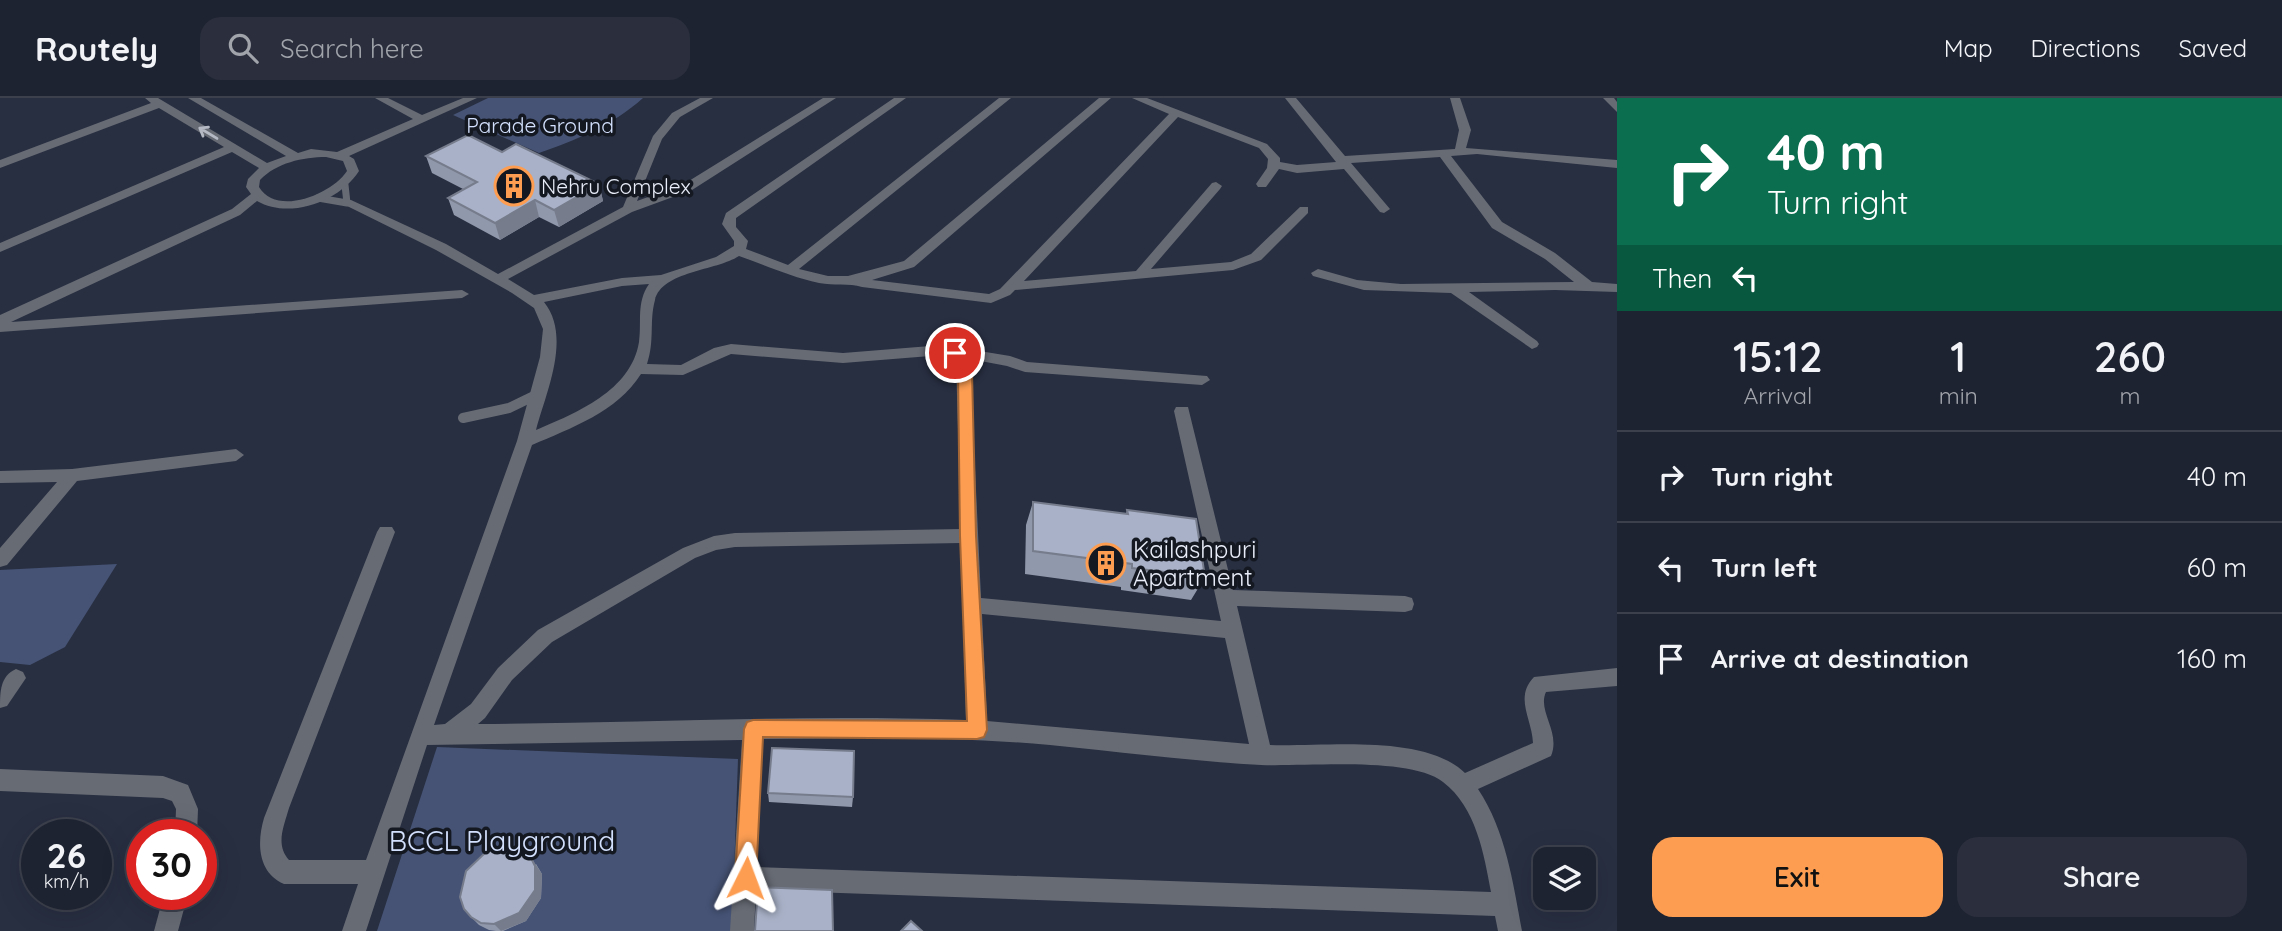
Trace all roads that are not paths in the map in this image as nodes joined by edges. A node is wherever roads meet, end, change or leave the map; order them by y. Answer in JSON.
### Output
{"nodes":[{"id":1,"x":193,"y":98,"type":"edge"},
{"id":2,"x":380,"y":98,"type":"edge"},
{"id":3,"x":472,"y":98,"type":"edge"},
{"id":4,"x":708,"y":98,"type":"edge"},
{"id":5,"x":831,"y":98,"type":"edge"},
{"id":6,"x":901,"y":98,"type":"edge"},
{"id":7,"x":1006,"y":98,"type":"edge"},
{"id":8,"x":1106,"y":98,"type":"edge"},
{"id":9,"x":1137,"y":98,"type":"edge"},
{"id":10,"x":1290,"y":98,"type":"edge"},
{"id":11,"x":1455,"y":98,"type":"edge"},
{"id":12,"x":1608,"y":98,"type":"edge"},
{"id":13,"x":155,"y":101,"type":"edge"},
{"id":14,"x":1617,"y":109,"type":"edge"},
{"id":15,"x":1177,"y":112,"type":"junction"},
{"id":16,"x":423,"y":121,"type":"junction"},
{"id":17,"x":378,"y":141,"type":"junction"},
{"id":18,"x":233,"y":147,"type":"junction"},
{"id":19,"x":1460,"y":151,"type":"junction"},
{"id":20,"x":1442,"y":152,"type":"junction"},
{"id":21,"x":340,"y":155,"type":"junction"},
{"id":22,"x":295,"y":156,"type":"junction"},
{"id":23,"x":1342,"y":163,"type":"junction"},
{"id":24,"x":0,"y":164,"type":"edge"},
{"id":25,"x":352,"y":164,"type":"junction"},
{"id":26,"x":1273,"y":164,"type":"junction"},
{"id":27,"x":1617,"y":164,"type":"edge"},
{"id":28,"x":267,"y":168,"type":"junction"},
{"id":29,"x":1262,"y":184,"type":"dead end"},
{"id":30,"x":1216,"y":186,"type":"dead end"},
{"id":31,"x":346,"y":194,"type":"junction"},
{"id":32,"x":257,"y":195,"type":"junction"},
{"id":33,"x":276,"y":202,"type":"junction"},
{"id":34,"x":628,"y":209,"type":"junction"},
{"id":35,"x":1384,"y":209,"type":"dead end"},
{"id":36,"x":1304,"y":210,"type":"dead end"},
{"id":37,"x":236,"y":212,"type":"junction"},
{"id":38,"x":0,"y":248,"type":"edge"},
{"id":39,"x":738,"y":251,"type":"junction"},
{"id":40,"x":909,"y":264,"type":"junction"},
{"id":41,"x":791,"y":269,"type":"junction"},
{"id":42,"x":1318,"y":273,"type":"dead end"},
{"id":43,"x":1140,"y":274,"type":"junction"},
{"id":44,"x":499,"y":279,"type":"junction"},
{"id":45,"x":665,"y":279,"type":"junction"},
{"id":46,"x":838,"y":282,"type":"junction"},
{"id":47,"x":899,"y":286,"type":"junction"},
{"id":48,"x":1010,"y":286,"type":"junction"},
{"id":49,"x":1588,"y":286,"type":"junction"},
{"id":50,"x":1454,"y":288,"type":"junction"},
{"id":51,"x":1617,"y":288,"type":"edge"},
{"id":52,"x":462,"y":294,"type":"dead end"},
{"id":53,"x":532,"y":300,"type":"junction"},
{"id":54,"x":0,"y":321,"type":"edge"},
{"id":55,"x":0,"y":327,"type":"edge"},
{"id":56,"x":1532,"y":344,"type":"dead end"},
{"id":57,"x":943,"y":350,"type":"junction"},
{"id":58,"x":636,"y":369,"type":"junction"},
{"id":59,"x":1202,"y":380,"type":"dead end"},
{"id":60,"x":538,"y":394,"type":"junction"},
{"id":61,"x":509,"y":408,"type":"junction"},
{"id":62,"x":1182,"y":411,"type":"dead end"},
{"id":63,"x":533,"y":415,"type":"junction"},
{"id":64,"x":463,"y":418,"type":"dead end"},
{"id":65,"x":525,"y":441,"type":"junction"},
{"id":66,"x":236,"y":455,"type":"dead end"},
{"id":67,"x":72,"y":475,"type":"junction"},
{"id":68,"x":0,"y":477,"type":"edge"},
{"id":69,"x":386,"y":533,"type":"dead end"},
{"id":70,"x":968,"y":536,"type":"junction"},
{"id":71,"x":1,"y":560,"type":"edge"},
{"id":72,"x":1225,"y":598,"type":"junction"},
{"id":73,"x":1405,"y":604,"type":"dead end"},
{"id":74,"x":972,"y":605,"type":"junction"},
{"id":75,"x":1232,"y":630,"type":"junction"},
{"id":76,"x":1617,"y":677,"type":"edge"},
{"id":77,"x":16,"y":678,"type":"dead end"},
{"id":78,"x":0,"y":699,"type":"edge"},
{"id":79,"x":753,"y":729,"type":"junction"},
{"id":80,"x":977,"y":730,"type":"junction"},
{"id":81,"x":450,"y":733,"type":"junction"},
{"id":82,"x":420,"y":735,"type":"junction"},
{"id":83,"x":1262,"y":755,"type":"junction"},
{"id":84,"x":0,"y":780,"type":"edge"},
{"id":85,"x":1461,"y":786,"type":"junction"},
{"id":86,"x":187,"y":819,"type":"edge"},
{"id":87,"x":373,"y":872,"type":"junction"},
{"id":88,"x":746,"y":878,"type":"junction"},
{"id":89,"x":1504,"y":904,"type":"junction"},
{"id":90,"x":172,"y":910,"type":"edge"},
{"id":91,"x":166,"y":931,"type":"edge"},
{"id":92,"x":354,"y":931,"type":"edge"},
{"id":93,"x":742,"y":931,"type":"edge"},
{"id":94,"x":1510,"y":931,"type":"edge"}],
"edges":[{"from":1,"to":22,"type":"street"},
{"from":2,"to":16,"type":"street"},
{"from":3,"to":16,"type":"street"},
{"from":4,"to":34,"type":"street"},
{"from":5,"to":34,"type":"street"},
{"from":6,"to":39,"type":"street"},
{"from":7,"to":41,"type":"street"},
{"from":8,"to":40,"type":"street"},
{"from":9,"to":15,"type":"street"},
{"from":10,"to":23,"type":"street"},
{"from":11,"to":19,"type":"street"},
{"from":12,"to":14,"type":"street"},
{"from":18,"to":13,"type":"street","one_way":true},
{"from":13,"to":24,"type":"street"},
{"from":15,"to":26,"type":"street"},
{"from":15,"to":48,"type":"street"},
{"from":16,"to":17,"type":"street"},
{"from":17,"to":21,"type":"street"},
{"from":17,"to":25,"type":"street"},
{"from":18,"to":28,"type":"street"},
{"from":18,"to":38,"type":"street"},
{"from":19,"to":20,"type":"street"},
{"from":19,"to":27,"type":"street"},
{"from":20,"to":23,"type":"street"},
{"from":20,"to":49,"type":"street"},
{"from":21,"to":22,"type":"street"},
{"from":21,"to":25,"type":"street"},
{"from":22,"to":28,"type":"street"},
{"from":23,"to":26,"type":"street"},
{"from":23,"to":35,"type":"street"},
{"from":25,"to":31,"type":"street"},
{"from":26,"to":29,"type":"street"},
{"from":28,"to":32,"type":"street"},
{"from":30,"to":43,"type":"street"},
{"from":31,"to":33,"type":"street"},
{"from":31,"to":44,"type":"street"},
{"from":32,"to":33,"type":"street"},
{"from":32,"to":37,"type":"street"},
{"from":33,"to":37,"type":"street"},
{"from":34,"to":44,"type":"street"},
{"from":36,"to":43,"type":"street"},
{"from":37,"to":54,"type":"street"},
{"from":39,"to":41,"type":"street"},
{"from":39,"to":45,"type":"street"},
{"from":40,"to":46,"type":"street"},
{"from":40,"to":47,"type":"street"},
{"from":41,"to":46,"type":"street"},
{"from":42,"to":50,"type":"street"},
{"from":43,"to":48,"type":"street"},
{"from":44,"to":53,"type":"street"},
{"from":45,"to":53,"type":"street"},
{"from":45,"to":58,"type":"street"},
{"from":46,"to":47,"type":"street"},
{"from":47,"to":48,"type":"street"},
{"from":49,"to":50,"type":"street"},
{"from":49,"to":51,"type":"street"},
{"from":50,"to":56,"type":"street"},
{"from":52,"to":55,"type":"street"},
{"from":53,"to":60,"type":"street"},
{"from":57,"to":58,"type":"street"},
{"from":57,"to":59,"type":"street"},
{"from":57,"to":70,"type":"street"},
{"from":58,"to":65,"type":"street"},
{"from":60,"to":61,"type":"lane"},
{"from":60,"to":63,"type":"street"},
{"from":61,"to":63,"type":"lane"},
{"from":61,"to":64,"type":"lane"},
{"from":62,"to":72,"type":"street"},
{"from":63,"to":65,"type":"street"},
{"from":65,"to":82,"type":"street"},
{"from":66,"to":67,"type":"street"},
{"from":67,"to":68,"type":"street"},
{"from":67,"to":71,"type":"street"},
{"from":69,"to":87,"type":"street"},
{"from":70,"to":74,"type":"street"},
{"from":70,"to":81,"type":"street"},
{"from":72,"to":73,"type":"street"},
{"from":72,"to":75,"type":"street"},
{"from":74,"to":75,"type":"street"},
{"from":74,"to":80,"type":"street"},
{"from":75,"to":83,"type":"street"},
{"from":76,"to":85,"type":"street"},
{"from":77,"to":78,"type":"street"},
{"from":79,"to":80,"type":"street"},
{"from":79,"to":81,"type":"street"},
{"from":79,"to":88,"type":"street"},
{"from":80,"to":83,"type":"street"},
{"from":81,"to":82,"type":"street"},
{"from":82,"to":87,"type":"street"},
{"from":83,"to":85,"type":"street"},
{"from":84,"to":86,"type":"street"},
{"from":85,"to":89,"type":"street"},
{"from":87,"to":92,"type":"street"},
{"from":88,"to":89,"type":"street"},
{"from":88,"to":93,"type":"street"},
{"from":89,"to":94,"type":"street"},
{"from":90,"to":91,"type":"street"}]}
